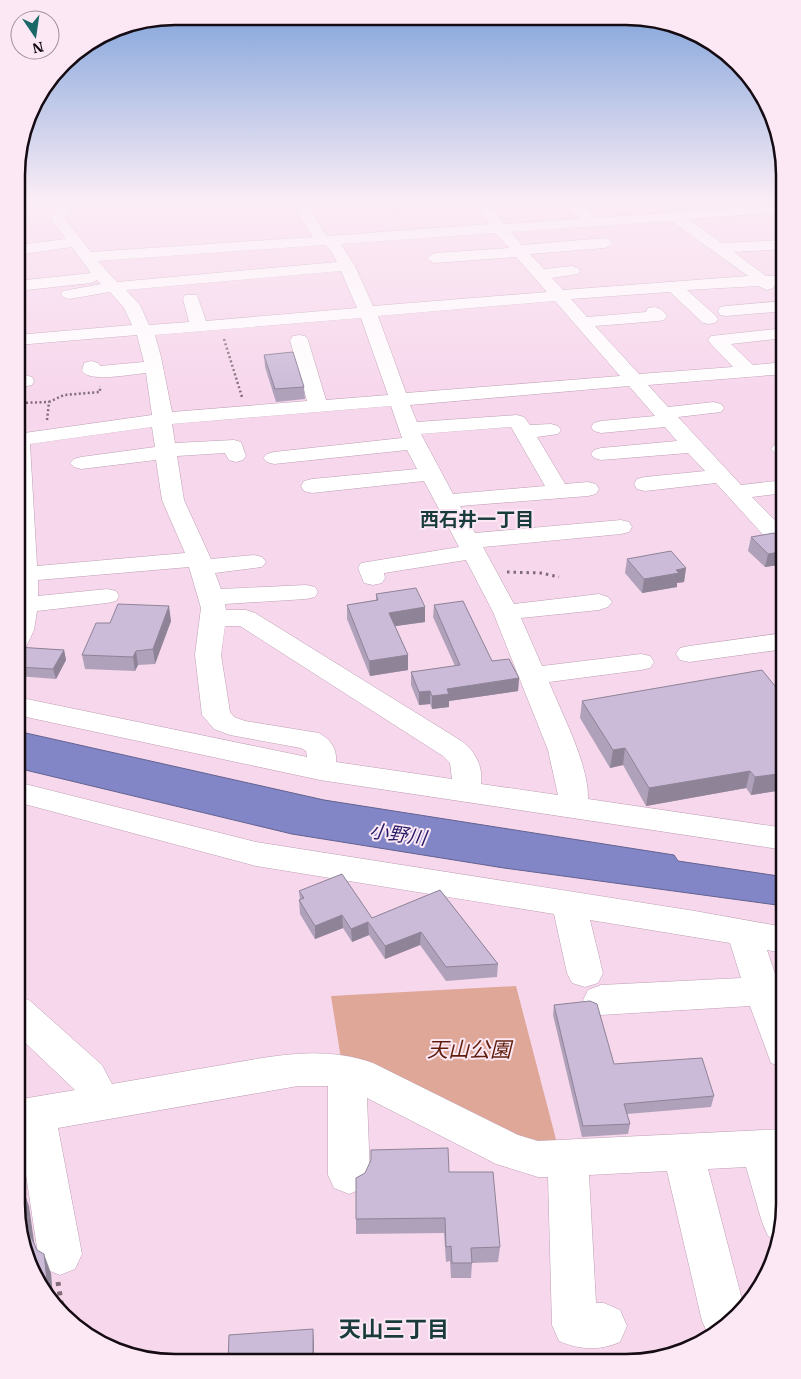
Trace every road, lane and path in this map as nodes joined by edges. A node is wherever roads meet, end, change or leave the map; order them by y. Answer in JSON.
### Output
{"nodes":[{"id":1,"x":94,"y":263,"type":"edge"},
{"id":2,"x":497,"y":263,"type":"edge"},
{"id":3,"x":528,"y":263,"type":"edge"},
{"id":4,"x":539,"y":263,"type":"edge"},
{"id":5,"x":547,"y":263,"type":"edge"},
{"id":6,"x":739,"y":263,"type":"edge"},
{"id":7,"x":347,"y":266,"type":"joint"},
{"id":8,"x":530,"y":266,"type":"junction"},
{"id":9,"x":572,"y":271,"type":"dead end"},
{"id":10,"x":761,"y":280,"type":"junction"},
{"id":11,"x":776,"y":280,"type":"edge"},
{"id":12,"x":25,"y":286,"type":"edge"},
{"id":13,"x":674,"y":286,"type":"junction"},
{"id":14,"x":115,"y":287,"type":"junction"},
{"id":15,"x":776,"y":291,"type":"edge"},
{"id":16,"x":560,"y":296,"type":"junction"},
{"id":17,"x":68,"y":300,"type":"dead end"},
{"id":18,"x":196,"y":304,"type":"dead end"},
{"id":19,"x":776,"y":307,"type":"edge"},
{"id":20,"x":726,"y":311,"type":"dead end"},
{"id":21,"x":654,"y":312,"type":"dead end"},
{"id":22,"x":555,"y":315,"type":"dead end"},
{"id":23,"x":579,"y":317,"type":"junction"},
{"id":24,"x":31,"y":319,"type":"dead end"},
{"id":25,"x":230,"y":319,"type":"junction"},
{"id":26,"x":709,"y":319,"type":"dead end"},
{"id":27,"x":371,"y":320,"type":"junction"},
{"id":28,"x":409,"y":325,"type":"dead end"},
{"id":29,"x":199,"y":327,"type":"junction"},
{"id":30,"x":776,"y":331,"type":"edge"},
{"id":31,"x":25,"y":336,"type":"edge"},
{"id":32,"x":25,"y":339,"type":"edge"},
{"id":33,"x":298,"y":340,"type":"dead end"},
{"id":34,"x":178,"y":341,"type":"dead end"},
{"id":35,"x":148,"y":345,"type":"junction"},
{"id":36,"x":123,"y":355,"type":"dead end"},
{"id":37,"x":96,"y":369,"type":"joint"},
{"id":38,"x":776,"y":369,"type":"edge"},
{"id":39,"x":748,"y":371,"type":"junction"},
{"id":40,"x":635,"y":380,"type":"junction"},
{"id":41,"x":399,"y":399,"type":"junction"},
{"id":42,"x":49,"y":402,"type":"junction"},
{"id":43,"x":25,"y":403,"type":"edge"},
{"id":44,"x":318,"y":406,"type":"junction"},
{"id":45,"x":714,"y":408,"type":"dead end"},
{"id":46,"x":246,"y":412,"type":"junction"},
{"id":47,"x":667,"y":417,"type":"junction"},
{"id":48,"x":162,"y":420,"type":"junction"},
{"id":49,"x":601,"y":427,"type":"dead end"},
{"id":50,"x":551,"y":430,"type":"dead end"},
{"id":51,"x":524,"y":432,"type":"junction"},
{"id":52,"x":46,"y":435,"type":"junction"},
{"id":53,"x":412,"y":436,"type":"junction"},
{"id":54,"x":25,"y":438,"type":"edge"},
{"id":55,"x":694,"y":446,"type":"junction"},
{"id":56,"x":166,"y":451,"type":"junction"},
{"id":57,"x":601,"y":454,"type":"dead end"},
{"id":58,"x":236,"y":456,"type":"dead end"},
{"id":59,"x":274,"y":458,"type":"dead end"},
{"id":60,"x":564,"y":459,"type":"dead end"},
{"id":61,"x":541,"y":461,"type":"junction"},
{"id":62,"x":81,"y":463,"type":"dead end"},
{"id":63,"x":430,"y":474,"type":"junction"},
{"id":64,"x":645,"y":484,"type":"dead end"},
{"id":65,"x":730,"y":484,"type":"junction"},
{"id":66,"x":312,"y":486,"type":"dead end"},
{"id":67,"x":776,"y":486,"type":"edge"},
{"id":68,"x":589,"y":491,"type":"dead end"},
{"id":69,"x":559,"y":492,"type":"junction"},
{"id":70,"x":446,"y":501,"type":"junction"},
{"id":71,"x":615,"y":533,"type":"dead end"},
{"id":72,"x":776,"y":535,"type":"edge"},
{"id":73,"x":471,"y":546,"type":"junction"},
{"id":74,"x":254,"y":562,"type":"dead end"},
{"id":75,"x":200,"y":563,"type":"junction"},
{"id":76,"x":485,"y":573,"type":"junction"},
{"id":77,"x":25,"y":574,"type":"edge"},
{"id":78,"x":558,"y":577,"type":"dead end"},
{"id":79,"x":373,"y":578,"type":"dead end"},
{"id":80,"x":306,"y":592,"type":"dead end"},
{"id":81,"x":107,"y":596,"type":"dead end"},
{"id":82,"x":599,"y":602,"type":"dead end"},
{"id":83,"x":25,"y":605,"type":"edge"},
{"id":84,"x":212,"y":608,"type":"junction"},
{"id":85,"x":506,"y":612,"type":"junction"},
{"id":86,"x":776,"y":642,"type":"edge"},
{"id":87,"x":689,"y":654,"type":"dead end"},
{"id":88,"x":641,"y":662,"type":"dead end"},
{"id":89,"x":531,"y":676,"type":"junction"},
{"id":90,"x":25,"y":708,"type":"edge"},
{"id":91,"x":320,"y":770,"type":"junction"},
{"id":92,"x":465,"y":792,"type":"junction"},
{"id":93,"x":25,"y":794,"type":"edge"},
{"id":94,"x":572,"y":808,"type":"junction"},
{"id":95,"x":776,"y":838,"type":"edge"},
{"id":96,"x":569,"y":904,"type":"junction"},
{"id":97,"x":744,"y":933,"type":"junction"},
{"id":98,"x":776,"y":939,"type":"edge"},
{"id":99,"x":764,"y":991,"type":"junction"},
{"id":100,"x":25,"y":1019,"type":"edge"},
{"id":101,"x":776,"y":1028,"type":"edge"},
{"id":102,"x":347,"y":1072,"type":"junction"},
{"id":103,"x":97,"y":1103,"type":"junction"},
{"id":104,"x":26,"y":1116,"type":"edge"},
{"id":105,"x":773,"y":1147,"type":"edge"},
{"id":106,"x":683,"y":1152,"type":"junction"},
{"id":107,"x":568,"y":1158,"type":"junction"},
{"id":108,"x":776,"y":1170,"type":"edge"},
{"id":109,"x":349,"y":1175,"type":"dead end"},
{"id":110,"x":60,"y":1254,"type":"dead end"},
{"id":111,"x":725,"y":1316,"type":"edge"},
{"id":112,"x":604,"y":1326,"type":"dead end"}],
"edges":[{"from":1,"to":14,"type":"street"},
{"from":2,"to":8,"type":"street"},
{"from":3,"to":8,"type":"street"},
{"from":4,"to":8,"type":"street"},
{"from":5,"to":8,"type":"street"},
{"from":6,"to":10,"type":"street"},
{"from":7,"to":14,"type":"street"},
{"from":7,"to":27,"type":"street"},
{"from":8,"to":9,"type":"street"},
{"from":8,"to":16,"type":"street"},
{"from":10,"to":11,"type":"street"},
{"from":10,"to":13,"type":"street"},
{"from":10,"to":15,"type":"street"},
{"from":12,"to":14,"type":"street"},
{"from":13,"to":16,"type":"street"},
{"from":13,"to":26,"type":"street"},
{"from":14,"to":17,"type":"street"},
{"from":14,"to":35,"type":"street"},
{"from":16,"to":23,"type":"street"},
{"from":16,"to":27,"type":"street"},
{"from":18,"to":29,"type":"street"},
{"from":19,"to":20,"type":"street"},
{"from":21,"to":23,"type":"street"},
{"from":22,"to":23,"type":"street"},
{"from":23,"to":40,"type":"street"},
{"from":24,"to":31,"type":"street"},
{"from":25,"to":27,"type":"street"},
{"from":25,"to":29,"type":"street"},
{"from":25,"to":46,"type":"path"},
{"from":27,"to":28,"type":"street"},
{"from":27,"to":41,"type":"street"},
{"from":29,"to":35,"type":"street"},
{"from":30,"to":39,"type":"street"},
{"from":32,"to":35,"type":"street"},
{"from":33,"to":44,"type":"street"},
{"from":34,"to":35,"type":"street"},
{"from":35,"to":36,"type":"street"},
{"from":35,"to":37,"type":"street"},
{"from":35,"to":48,"type":"street"},
{"from":37,"to":42,"type":"path"},
{"from":38,"to":39,"type":"street"},
{"from":39,"to":40,"type":"street"},
{"from":40,"to":41,"type":"street"},
{"from":40,"to":47,"type":"street"},
{"from":41,"to":44,"type":"street"},
{"from":41,"to":53,"type":"street"},
{"from":42,"to":43,"type":"path"},
{"from":42,"to":52,"type":"path"},
{"from":44,"to":46,"type":"street"},
{"from":45,"to":47,"type":"street"},
{"from":46,"to":48,"type":"street"},
{"from":47,"to":49,"type":"street"},
{"from":47,"to":55,"type":"street"},
{"from":48,"to":52,"type":"street"},
{"from":48,"to":56,"type":"street"},
{"from":50,"to":51,"type":"street"},
{"from":51,"to":53,"type":"street"},
{"from":51,"to":61,"type":"street"},
{"from":52,"to":54,"type":"street"},
{"from":53,"to":59,"type":"street"},
{"from":53,"to":63,"type":"street"},
{"from":55,"to":57,"type":"street"},
{"from":55,"to":65,"type":"street"},
{"from":56,"to":58,"type":"street"},
{"from":56,"to":62,"type":"street"},
{"from":56,"to":75,"type":"street"},
{"from":60,"to":61,"type":"street"},
{"from":61,"to":69,"type":"street"},
{"from":63,"to":66,"type":"street"},
{"from":63,"to":70,"type":"street"},
{"from":64,"to":65,"type":"street"},
{"from":65,"to":67,"type":"street"},
{"from":65,"to":72,"type":"street"},
{"from":68,"to":69,"type":"street"},
{"from":69,"to":70,"type":"street"},
{"from":70,"to":73,"type":"street"},
{"from":71,"to":73,"type":"street"},
{"from":73,"to":76,"type":"street"},
{"from":73,"to":79,"type":"street"},
{"from":74,"to":75,"type":"street"},
{"from":75,"to":77,"type":"street"},
{"from":75,"to":84,"type":"street"},
{"from":76,"to":78,"type":"path"},
{"from":76,"to":85,"type":"street"},
{"from":80,"to":84,"type":"street"},
{"from":81,"to":83,"type":"street"},
{"from":82,"to":85,"type":"street"},
{"from":84,"to":91,"type":"street"},
{"from":84,"to":92,"type":"street"},
{"from":85,"to":89,"type":"street"},
{"from":86,"to":87,"type":"street"},
{"from":88,"to":89,"type":"street"},
{"from":89,"to":94,"type":"street"},
{"from":90,"to":91,"type":"street"},
{"from":91,"to":92,"type":"street"},
{"from":92,"to":94,"type":"street"},
{"from":93,"to":96,"type":"street"},
{"from":94,"to":95,"type":"street"},
{"from":96,"to":97,"type":"street"},
{"from":96,"to":99,"type":"street"},
{"from":97,"to":98,"type":"street"},
{"from":97,"to":99,"type":"street"},
{"from":99,"to":101,"type":"street"},
{"from":100,"to":103,"type":"street"},
{"from":102,"to":103,"type":"street"},
{"from":102,"to":107,"type":"street"},
{"from":102,"to":109,"type":"street"},
{"from":103,"to":104,"type":"street"},
{"from":104,"to":110,"type":"street"},
{"from":105,"to":106,"type":"street"},
{"from":105,"to":108,"type":"street"},
{"from":106,"to":107,"type":"street"},
{"from":106,"to":111,"type":"street"},
{"from":107,"to":112,"type":"street"}]}
